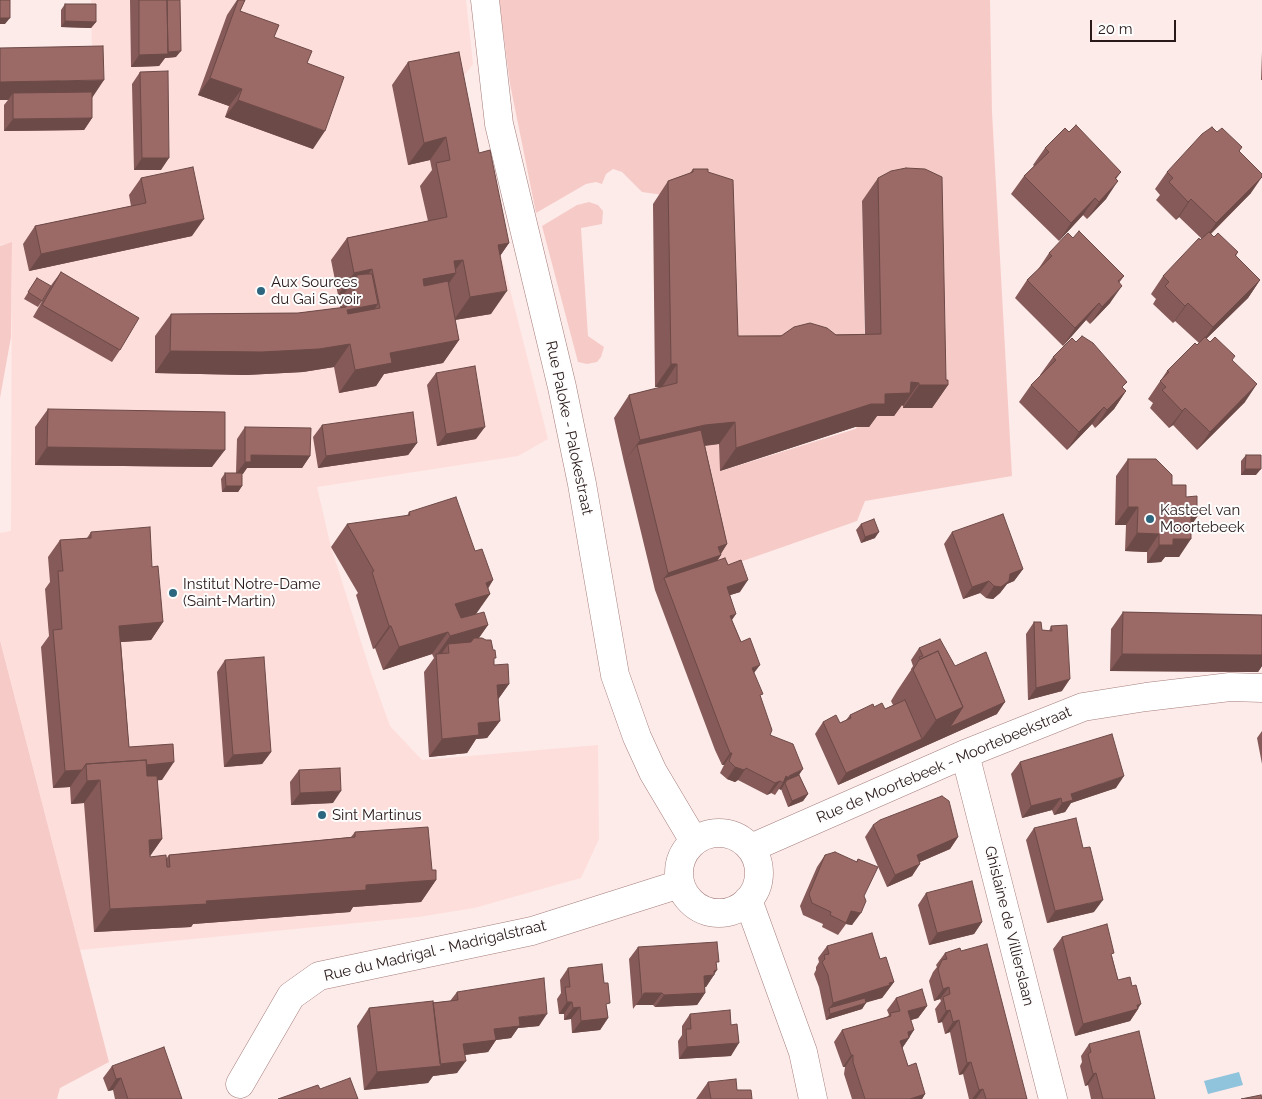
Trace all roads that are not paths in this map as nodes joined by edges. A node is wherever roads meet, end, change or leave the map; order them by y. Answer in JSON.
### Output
{"nodes":[{"id":1,"x":485,"y":0,"type":"edge"},
{"id":2,"x":1262,"y":688,"type":"edge"},
{"id":3,"x":965,"y":754,"type":"junction"},
{"id":4,"x":694,"y":841,"type":"junction"},
{"id":5,"x":751,"y":848,"type":"junction"},
{"id":6,"x":680,"y":884,"type":"junction"},
{"id":7,"x":748,"y":900,"type":"junction"},
{"id":8,"x":240,"y":1084,"type":"dead end"},
{"id":9,"x":813,"y":1099,"type":"edge"},
{"id":10,"x":1053,"y":1099,"type":"edge"}],
"edges":[{"from":1,"to":4,"type":"street","name":"Rue Paloke - Palokestraat"},
{"from":2,"to":3,"type":"street","name":"Rue de Moortebeek - Moortebeekstraat"},
{"from":3,"to":5,"type":"street","name":"Rue de Moortebeek - Moortebeekstraat"},
{"from":3,"to":10,"type":"street","name":"Ghislaine de Villierslaan"},
{"from":4,"to":5,"type":"street"},
{"from":4,"to":6,"type":"street"},
{"from":5,"to":7,"type":"street"},
{"from":6,"to":7,"type":"street"},
{"from":6,"to":8,"type":"street","name":"Rue du Madrigal - Madrigalstraat"},
{"from":7,"to":9,"type":"street"}]}
